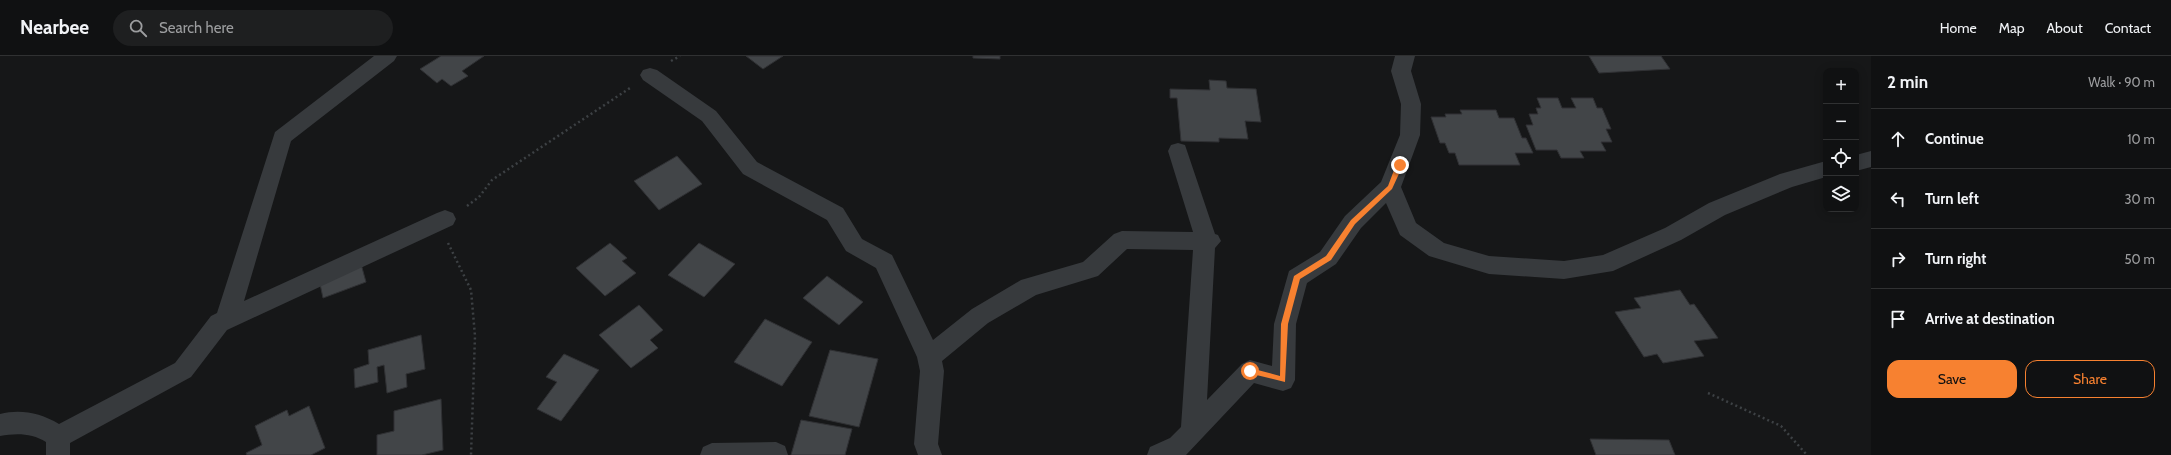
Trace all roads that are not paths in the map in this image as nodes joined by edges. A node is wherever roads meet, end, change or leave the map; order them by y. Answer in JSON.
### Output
{"nodes":[{"id":1,"x":387,"y":56,"type":"edge"},
{"id":2,"x":1405,"y":56,"type":"edge"},
{"id":3,"x":650,"y":75,"type":"road end"},
{"id":4,"x":1178,"y":152,"type":"dead end"},
{"id":5,"x":1871,"y":159,"type":"edge"},
{"id":6,"x":1859,"y":162,"type":"edge"},
{"id":7,"x":1823,"y":170,"type":"edge"},
{"id":8,"x":1390,"y":187,"type":"junction"},
{"id":9,"x":445,"y":219,"type":"road end"},
{"id":10,"x":1207,"y":242,"type":"junction"},
{"id":11,"x":227,"y":319,"type":"junction"},
{"id":12,"x":929,"y":357,"type":"junction"},
{"id":13,"x":0,"y":425,"type":"edge"},
{"id":14,"x":1193,"y":430,"type":"junction"},
{"id":15,"x":58,"y":446,"type":"edge"},
{"id":16,"x":776,"y":454,"type":"edge"},
{"id":17,"x":712,"y":455,"type":"edge"},
{"id":18,"x":930,"y":455,"type":"edge"},
{"id":19,"x":1159,"y":455,"type":"edge"}],
"edges":[{"from":1,"to":11,"type":"street"},
{"from":2,"to":8,"type":"street"},
{"from":3,"to":12,"type":"street"},
{"from":4,"to":10,"type":"street"},
{"from":5,"to":6,"type":"street"},
{"from":7,"to":8,"type":"street"},
{"from":8,"to":14,"type":"street"},
{"from":9,"to":11,"type":"street"},
{"from":10,"to":12,"type":"street"},
{"from":10,"to":14,"type":"street"},
{"from":11,"to":15,"type":"street"},
{"from":12,"to":18,"type":"street"},
{"from":13,"to":15,"type":"street"},
{"from":14,"to":19,"type":"street"},
{"from":16,"to":17,"type":"street"}]}
